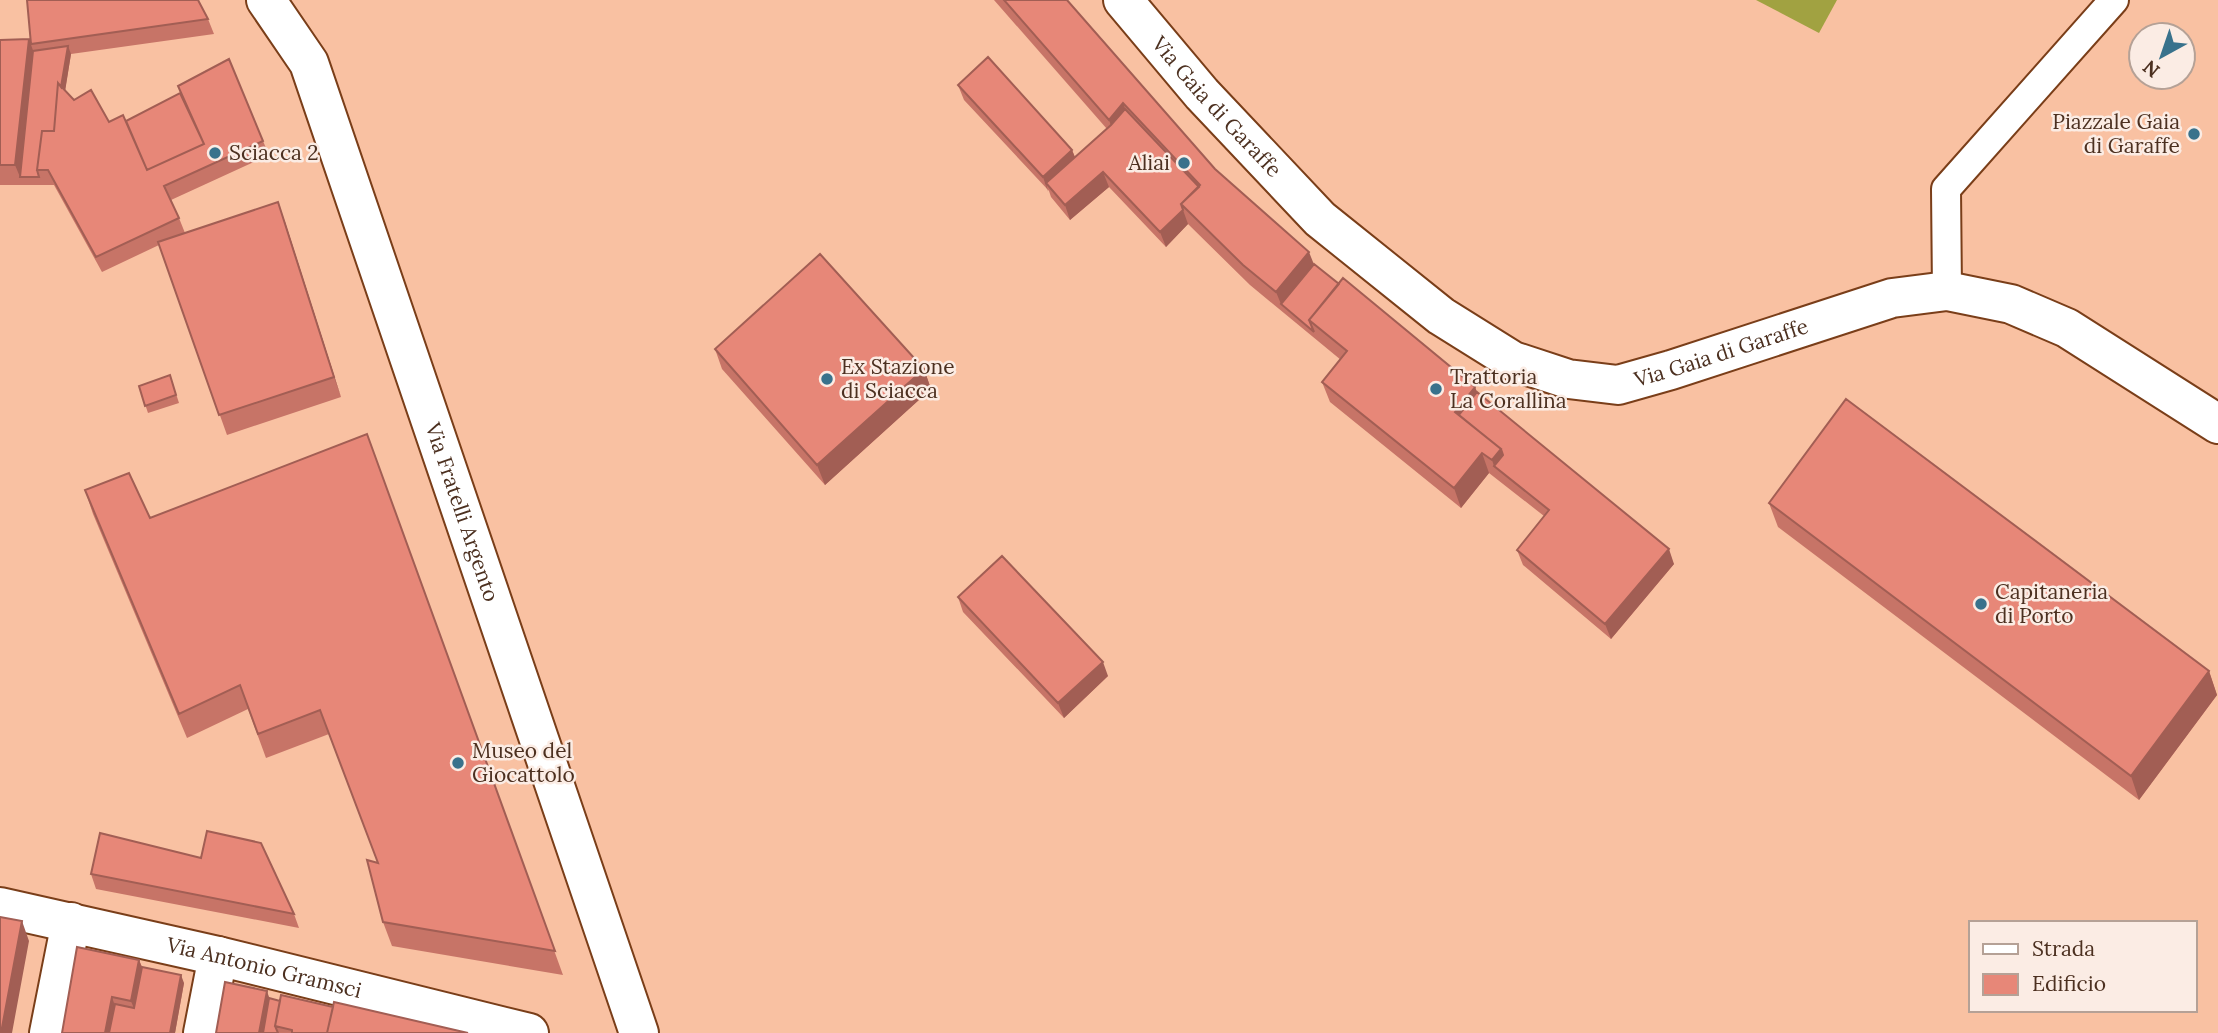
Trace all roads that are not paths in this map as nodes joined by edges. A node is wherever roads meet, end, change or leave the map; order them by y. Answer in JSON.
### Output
{"nodes":[{"id":1,"x":267,"y":0,"type":"edge"},
{"id":2,"x":1123,"y":0,"type":"edge"},
{"id":3,"x":2114,"y":0,"type":"edge"},
{"id":4,"x":1947,"y":291,"type":"junction"},
{"id":5,"x":2218,"y":424,"type":"edge"},
{"id":6,"x":0,"y":907,"type":"edge"},
{"id":7,"x":71,"y":922,"type":"junction"},
{"id":8,"x":218,"y":956,"type":"junction"},
{"id":9,"x":49,"y":1033,"type":"edge"},
{"id":10,"x":203,"y":1033,"type":"edge"},
{"id":11,"x":529,"y":1033,"type":"edge"},
{"id":12,"x":639,"y":1033,"type":"edge"}],
"edges":[{"from":1,"to":12,"type":"street","name":"Via Fratelli Argento"},
{"from":2,"to":4,"type":"street","name":"Via Gaia di Garaffe"},
{"from":3,"to":4,"type":"lane"},
{"from":4,"to":5,"type":"street","name":"Via Gaia di Garaffe"},
{"from":6,"to":7,"type":"street","name":"Via Antonio Gramsci"},
{"from":7,"to":8,"type":"street","name":"Via Antonio Gramsci"},
{"from":7,"to":9,"type":"street"},
{"from":8,"to":10,"type":"street"},
{"from":8,"to":11,"type":"street","name":"Via Antonio Gramsci"}]}
